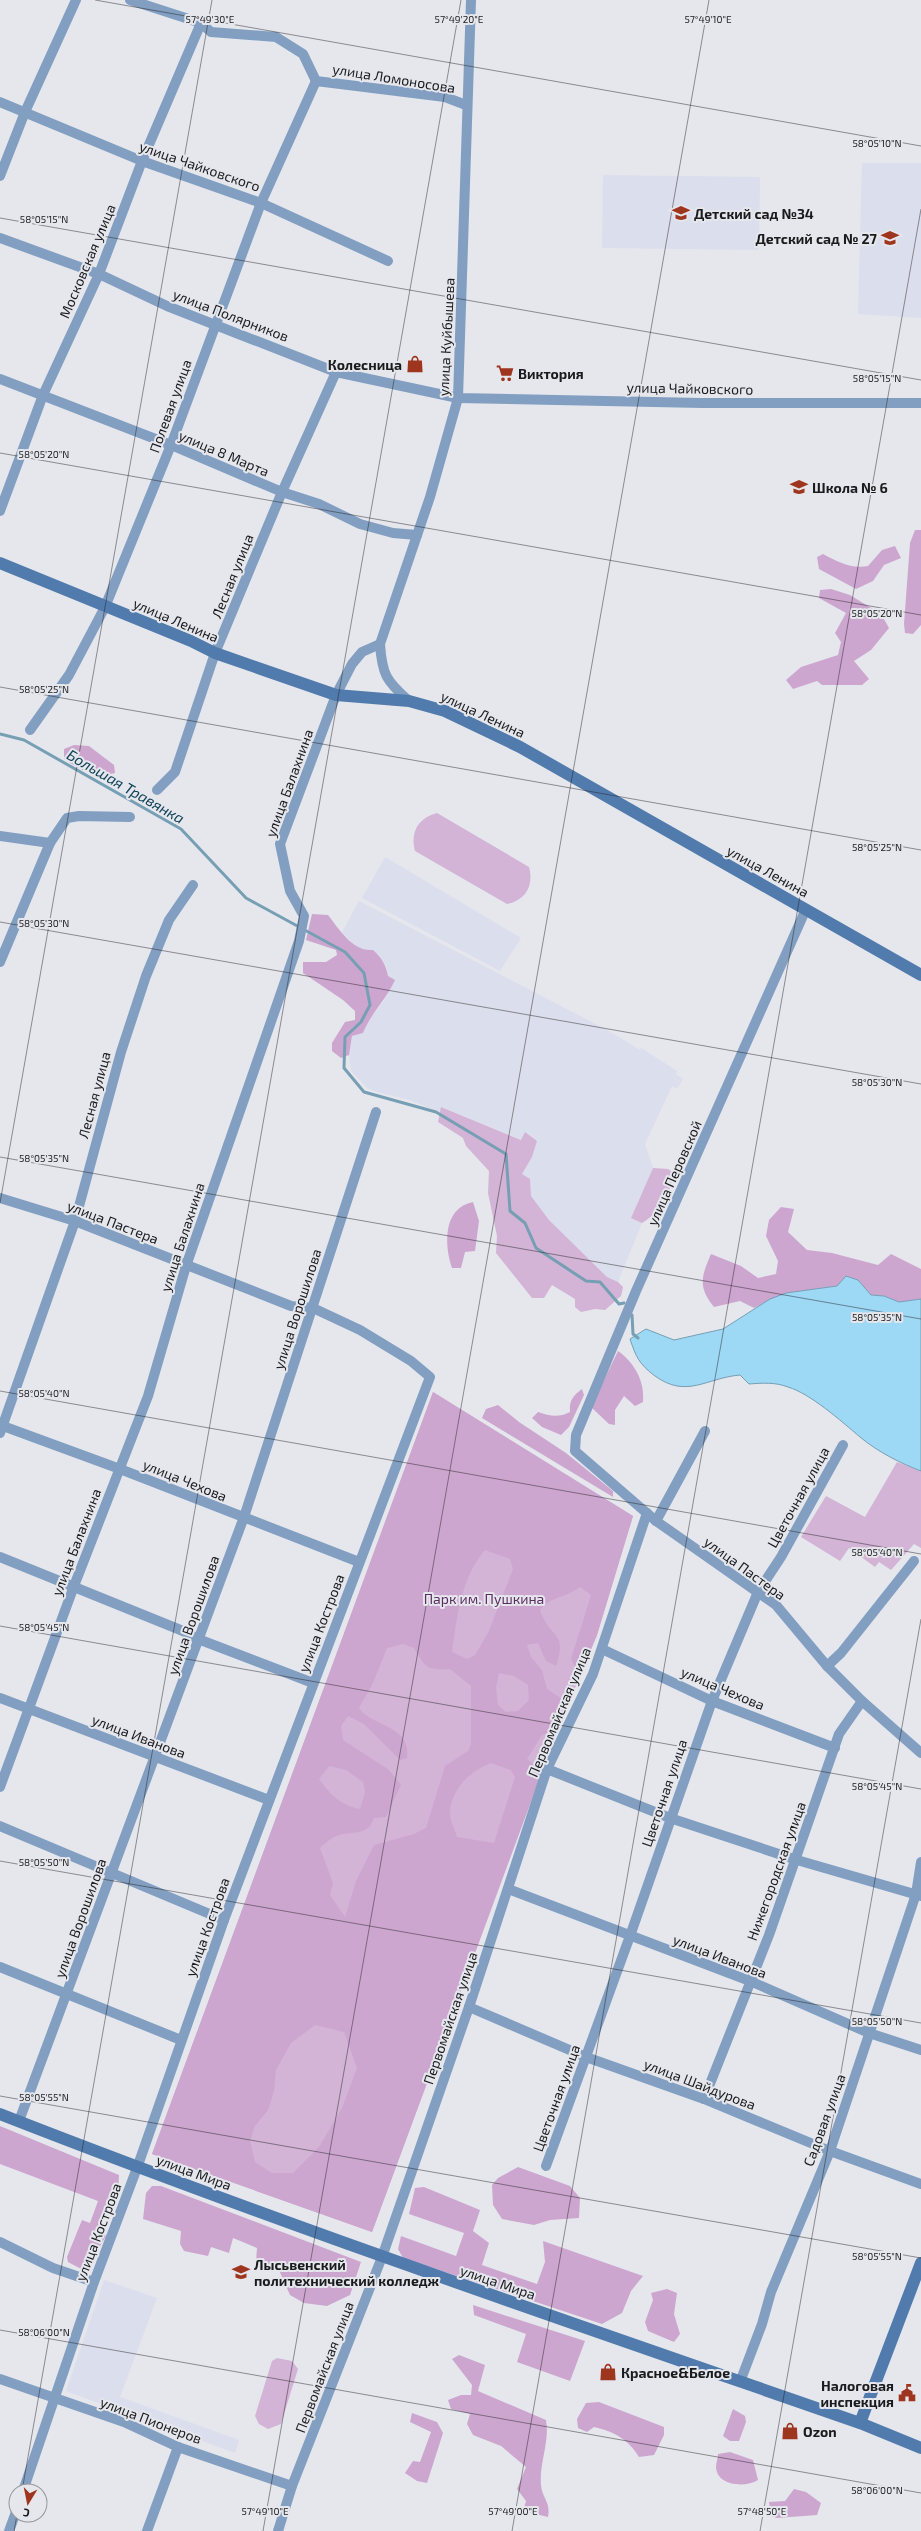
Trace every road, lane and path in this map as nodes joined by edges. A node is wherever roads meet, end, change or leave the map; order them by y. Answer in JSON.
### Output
{"nodes":[{"id":1,"x":76,"y":0,"type":"edge"},
{"id":2,"x":130,"y":0,"type":"edge"},
{"id":3,"x":471,"y":0,"type":"edge"},
{"id":4,"x":201,"y":23,"type":"junction"},
{"id":5,"x":316,"y":80,"type":"junction"},
{"id":6,"x":0,"y":102,"type":"edge"},
{"id":7,"x":466,"y":104,"type":"junction"},
{"id":8,"x":25,"y":112,"type":"junction"},
{"id":9,"x":142,"y":161,"type":"junction"},
{"id":10,"x":0,"y":176,"type":"edge"},
{"id":11,"x":261,"y":203,"type":"junction"},
{"id":12,"x":0,"y":238,"type":"edge"},
{"id":13,"x":388,"y":261,"type":"dead end"},
{"id":14,"x":99,"y":274,"type":"junction"},
{"id":15,"x":215,"y":323,"type":"junction"},
{"id":16,"x":336,"y":372,"type":"junction"},
{"id":17,"x":0,"y":379,"type":"edge"},
{"id":18,"x":43,"y":395,"type":"junction"},
{"id":19,"x":458,"y":398,"type":"junction"},
{"id":20,"x":921,"y":402,"type":"edge"},
{"id":21,"x":171,"y":445,"type":"junction"},
{"id":22,"x":282,"y":492,"type":"junction"},
{"id":23,"x":0,"y":511,"type":"edge"},
{"id":24,"x":417,"y":535,"type":"junction"},
{"id":25,"x":0,"y":563,"type":"edge"},
{"id":26,"x":105,"y":607,"type":"junction"},
{"id":27,"x":380,"y":644,"type":"junction"},
{"id":28,"x":215,"y":653,"type":"junction"},
{"id":29,"x":336,"y":695,"type":"junction"},
{"id":30,"x":409,"y":701,"type":"junction"},
{"id":31,"x":30,"y":730,"type":"dead end"},
{"id":32,"x":157,"y":790,"type":"dead end"},
{"id":33,"x":130,"y":817,"type":"dead end"},
{"id":34,"x":0,"y":836,"type":"edge"},
{"id":35,"x":50,"y":843,"type":"junction"},
{"id":36,"x":193,"y":885,"type":"dead end"},
{"id":37,"x":806,"y":909,"type":"junction"},
{"id":38,"x":0,"y":962,"type":"edge"},
{"id":39,"x":921,"y":974,"type":"edge"},
{"id":40,"x":376,"y":1112,"type":"dead end"},
{"id":41,"x":0,"y":1198,"type":"edge"},
{"id":42,"x":75,"y":1221,"type":"junction"},
{"id":43,"x":186,"y":1266,"type":"junction"},
{"id":44,"x":313,"y":1308,"type":"junction"},
{"id":45,"x":430,"y":1376,"type":"joint"},
{"id":46,"x":1,"y":1428,"type":"edge"},
{"id":47,"x":705,"y":1430,"type":"dead end"},
{"id":48,"x":843,"y":1445,"type":"dead end"},
{"id":49,"x":575,"y":1451,"type":"joint"},
{"id":50,"x":120,"y":1469,"type":"junction"},
{"id":51,"x":647,"y":1513,"type":"junction"},
{"id":52,"x":244,"y":1517,"type":"junction"},
{"id":53,"x":656,"y":1521,"type":"junction"},
{"id":54,"x":0,"y":1557,"type":"edge"},
{"id":55,"x":914,"y":1561,"type":"dead end"},
{"id":56,"x":359,"y":1562,"type":"junction"},
{"id":57,"x":74,"y":1586,"type":"junction"},
{"id":58,"x":758,"y":1592,"type":"junction"},
{"id":59,"x":198,"y":1639,"type":"junction"},
{"id":60,"x":602,"y":1649,"type":"junction"},
{"id":61,"x":827,"y":1666,"type":"junction"},
{"id":62,"x":313,"y":1683,"type":"junction"},
{"id":63,"x":0,"y":1698,"type":"edge"},
{"id":64,"x":712,"y":1701,"type":"junction"},
{"id":65,"x":862,"y":1701,"type":"junction"},
{"id":66,"x":29,"y":1709,"type":"junction"},
{"id":67,"x":835,"y":1748,"type":"junction"},
{"id":68,"x":920,"y":1750,"type":"edge"},
{"id":69,"x":155,"y":1757,"type":"junction"},
{"id":70,"x":548,"y":1769,"type":"junction"},
{"id":71,"x":0,"y":1787,"type":"edge"},
{"id":72,"x":269,"y":1800,"type":"junction"},
{"id":73,"x":670,"y":1818,"type":"junction"},
{"id":74,"x":0,"y":1826,"type":"edge"},
{"id":75,"x":797,"y":1860,"type":"junction"},
{"id":76,"x":921,"y":1862,"type":"edge"},
{"id":77,"x":111,"y":1873,"type":"junction"},
{"id":78,"x":508,"y":1889,"type":"junction"},
{"id":79,"x":918,"y":1895,"type":"edge"},
{"id":80,"x":224,"y":1920,"type":"junction"},
{"id":81,"x":630,"y":1936,"type":"junction"},
{"id":82,"x":0,"y":1967,"type":"edge"},
{"id":83,"x":750,"y":1981,"type":"junction"},
{"id":84,"x":67,"y":1993,"type":"junction"},
{"id":85,"x":469,"y":2007,"type":"junction"},
{"id":86,"x":869,"y":2033,"type":"junction"},
{"id":87,"x":182,"y":2040,"type":"junction"},
{"id":88,"x":921,"y":2050,"type":"edge"},
{"id":89,"x":586,"y":2057,"type":"junction"},
{"id":90,"x":704,"y":2099,"type":"junction"},
{"id":91,"x":0,"y":2114,"type":"edge"},
{"id":92,"x":19,"y":2121,"type":"junction"},
{"id":93,"x":830,"y":2151,"type":"junction"},
{"id":94,"x":546,"y":2166,"type":"dead end"},
{"id":95,"x":137,"y":2168,"type":"junction"},
{"id":96,"x":921,"y":2184,"type":"edge"},
{"id":97,"x":0,"y":2242,"type":"edge"},
{"id":98,"x":382,"y":2257,"type":"junction"},
{"id":99,"x":921,"y":2263,"type":"edge"},
{"id":100,"x":94,"y":2282,"type":"junction"},
{"id":101,"x":0,"y":2380,"type":"edge"},
{"id":102,"x":740,"y":2382,"type":"junction"},
{"id":103,"x":54,"y":2399,"type":"junction"},
{"id":104,"x":860,"y":2423,"type":"junction"},
{"id":105,"x":178,"y":2446,"type":"junction"},
{"id":106,"x":921,"y":2448,"type":"edge"},
{"id":107,"x":26,"y":2483,"type":"edge"},
{"id":108,"x":292,"y":2486,"type":"junction"},
{"id":109,"x":147,"y":2531,"type":"edge"},
{"id":110,"x":278,"y":2531,"type":"edge"}],
"edges":[{"from":1,"to":8,"type":"street"},
{"from":2,"to":4,"type":"street","name":"улица Ломоносова"},
{"from":3,"to":7,"type":"street","name":"улица Куйбышева"},
{"from":4,"to":5,"type":"street","name":"улица Ломоносова"},
{"from":4,"to":9,"type":"street","name":"Московская улица"},
{"from":5,"to":7,"type":"street","name":"улица Ломоносова"},
{"from":5,"to":11,"type":"street","name":"Полевая улица"},
{"from":6,"to":8,"type":"street","name":"улица Чайковского"},
{"from":7,"to":19,"type":"street","name":"улица Куйбышева"},
{"from":8,"to":9,"type":"street","name":"улица Чайковского"},
{"from":8,"to":10,"type":"street"},
{"from":9,"to":11,"type":"street","name":"улица Чайковского"},
{"from":9,"to":14,"type":"street","name":"Московская улица"},
{"from":11,"to":13,"type":"street","name":"улица Чайковского"},
{"from":11,"to":15,"type":"street","name":"Полевая улица"},
{"from":12,"to":14,"type":"street","name":"улица Полярников"},
{"from":14,"to":15,"type":"street","name":"улица Полярников"},
{"from":14,"to":18,"type":"street","name":"Московская улица"},
{"from":15,"to":16,"type":"street","name":"улица Полярников"},
{"from":15,"to":21,"type":"street","name":"Полевая улица"},
{"from":16,"to":19,"type":"street","name":"улица Полярников"},
{"from":16,"to":22,"type":"street","name":"Лесная улица"},
{"from":17,"to":18,"type":"street","name":"улица 8 Марта"},
{"from":18,"to":21,"type":"street","name":"улица 8 Марта"},
{"from":18,"to":23,"type":"street","name":"Московская улица"},
{"from":19,"to":20,"type":"street","name":"улица Чайковского"},
{"from":19,"to":24,"type":"street","name":"улица Куйбышева"},
{"from":21,"to":22,"type":"street","name":"улица 8 Марта"},
{"from":21,"to":26,"type":"street","name":"Полевая улица"},
{"from":22,"to":24,"type":"street","name":"улица 8 Марта"},
{"from":22,"to":28,"type":"street","name":"Лесная улица"},
{"from":24,"to":27,"type":"street","name":"улица Куйбышева"},
{"from":25,"to":26,"type":"street","name":"улица Ленина"},
{"from":26,"to":28,"type":"street","name":"улица Ленина"},
{"from":26,"to":31,"type":"street","name":"Полевая улица"},
{"from":27,"to":29,"type":"street","name":"улица Балахнина"},
{"from":27,"to":30,"type":"street","name":"улица Куйбышева"},
{"from":28,"to":29,"type":"street","name":"улица Ленина"},
{"from":28,"to":32,"type":"street","name":"Лесная улица"},
{"from":29,"to":30,"type":"street","name":"улица Ленина"},
{"from":29,"to":43,"type":"street","name":"улица Балахнина"},
{"from":30,"to":37,"type":"street","name":"улица Ленина"},
{"from":33,"to":35,"type":"street"},
{"from":34,"to":35,"type":"street"},
{"from":35,"to":38,"type":"street"},
{"from":36,"to":42,"type":"street","name":"Лесная улица"},
{"from":37,"to":39,"type":"street","name":"улица Ленина"},
{"from":37,"to":49,"type":"street","name":"улица Перовской"},
{"from":40,"to":44,"type":"street","name":"улица Ворошилова"},
{"from":41,"to":42,"type":"street","name":"улица Пастера"},
{"from":42,"to":43,"type":"street","name":"улица Пастера"},
{"from":42,"to":46,"type":"street","name":"Лесная улица"},
{"from":43,"to":44,"type":"street","name":"улица Пастера"},
{"from":43,"to":50,"type":"street","name":"улица Балахнина"},
{"from":44,"to":45,"type":"street","name":"улица Пастера"},
{"from":44,"to":52,"type":"street","name":"улица Ворошилова"},
{"from":45,"to":56,"type":"street","name":"улица Кострова"},
{"from":46,"to":50,"type":"street","name":"улица Чехова"},
{"from":47,"to":53,"type":"street"},
{"from":48,"to":58,"type":"street","name":"Цветочная улица"},
{"from":49,"to":51,"type":"street","name":"улица Пастера"},
{"from":50,"to":52,"type":"street","name":"улица Чехова"},
{"from":50,"to":57,"type":"street","name":"улица Балахнина"},
{"from":51,"to":53,"type":"street","name":"улица Пастера"},
{"from":51,"to":60,"type":"street","name":"Первомайская улица"},
{"from":52,"to":56,"type":"street","name":"улица Чехова"},
{"from":52,"to":59,"type":"street","name":"улица Ворошилова"},
{"from":53,"to":58,"type":"street","name":"улица Пастера"},
{"from":54,"to":57,"type":"street"},
{"from":55,"to":61,"type":"street"},
{"from":56,"to":62,"type":"street","name":"улица Кострова"},
{"from":57,"to":59,"type":"street"},
{"from":57,"to":66,"type":"street","name":"улица Балахнина"},
{"from":58,"to":61,"type":"street","name":"улица Пастера"},
{"from":58,"to":64,"type":"street","name":"Цветочная улица"},
{"from":59,"to":62,"type":"street"},
{"from":59,"to":69,"type":"street","name":"улица Ворошилова"},
{"from":60,"to":64,"type":"street","name":"улица Чехова"},
{"from":60,"to":70,"type":"street","name":"Первомайская улица"},
{"from":61,"to":65,"type":"street","name":"улица Пастера"},
{"from":62,"to":72,"type":"street","name":"улица Кострова"},
{"from":63,"to":66,"type":"street","name":"улица Иванова"},
{"from":64,"to":67,"type":"street","name":"улица Чехова"},
{"from":64,"to":73,"type":"street","name":"Цветочная улица"},
{"from":65,"to":67,"type":"street","name":"Нижегородская улица"},
{"from":65,"to":68,"type":"street","name":"улица Пастера"},
{"from":66,"to":69,"type":"street","name":"улица Иванова"},
{"from":66,"to":71,"type":"street","name":"улица Балахнина"},
{"from":67,"to":75,"type":"street","name":"Нижегородская улица"},
{"from":69,"to":72,"type":"street","name":"улица Иванова"},
{"from":69,"to":77,"type":"street","name":"улица Ворошилова"},
{"from":70,"to":73,"type":"street"},
{"from":70,"to":78,"type":"street","name":"Первомайская улица"},
{"from":72,"to":80,"type":"street","name":"улица Кострова"},
{"from":73,"to":75,"type":"street"},
{"from":73,"to":81,"type":"street","name":"Цветочная улица"},
{"from":74,"to":77,"type":"street"},
{"from":75,"to":79,"type":"street"},
{"from":75,"to":83,"type":"street","name":"Нижегородская улица"},
{"from":76,"to":79,"type":"street","name":"Садовая улица"},
{"from":77,"to":80,"type":"street"},
{"from":77,"to":84,"type":"street","name":"улица Ворошилова"},
{"from":78,"to":81,"type":"street","name":"улица Иванова"},
{"from":78,"to":85,"type":"street","name":"Первомайская улица"},
{"from":79,"to":86,"type":"street","name":"Садовая улица"},
{"from":80,"to":87,"type":"street","name":"улица Кострова"},
{"from":81,"to":83,"type":"street","name":"улица Иванова"},
{"from":81,"to":89,"type":"street","name":"Цветочная улица"},
{"from":82,"to":84,"type":"street"},
{"from":83,"to":86,"type":"street","name":"улица Иванова"},
{"from":83,"to":90,"type":"street","name":"Нижегородская улица"},
{"from":84,"to":87,"type":"street"},
{"from":84,"to":92,"type":"street","name":"улица Ворошилова"},
{"from":85,"to":89,"type":"street","name":"улица Шайдурова"},
{"from":85,"to":98,"type":"street","name":"Первомайская улица"},
{"from":86,"to":88,"type":"street","name":"улица Иванова"},
{"from":86,"to":93,"type":"street","name":"Садовая улица"},
{"from":87,"to":95,"type":"street","name":"улица Кострова"},
{"from":89,"to":90,"type":"street","name":"улица Шайдурова"},
{"from":89,"to":94,"type":"street","name":"Цветочная улица"},
{"from":90,"to":93,"type":"street","name":"улица Шайдурова"},
{"from":91,"to":92,"type":"street","name":"улица Мира"},
{"from":92,"to":95,"type":"street","name":"улица Мира"},
{"from":93,"to":96,"type":"street","name":"улица Шайдурова"},
{"from":93,"to":102,"type":"street","name":"Садовая улица"},
{"from":95,"to":98,"type":"street","name":"улица Мира"},
{"from":95,"to":100,"type":"street","name":"улица Кострова"},
{"from":97,"to":100,"type":"street"},
{"from":98,"to":102,"type":"street","name":"улица Мира"},
{"from":98,"to":108,"type":"street","name":"Первомайская улица"},
{"from":99,"to":104,"type":"street"},
{"from":100,"to":103,"type":"street","name":"улица Кострова"},
{"from":101,"to":103,"type":"street","name":"улица Пионеров"},
{"from":102,"to":104,"type":"street","name":"улица Мира"},
{"from":103,"to":105,"type":"street","name":"улица Пионеров"},
{"from":103,"to":107,"type":"street","name":"улица Кострова"},
{"from":104,"to":106,"type":"street","name":"улица Мира"},
{"from":105,"to":108,"type":"street","name":"улица Пионеров"},
{"from":105,"to":109,"type":"street"},
{"from":108,"to":110,"type":"street","name":"Первомайская улица"}]}
